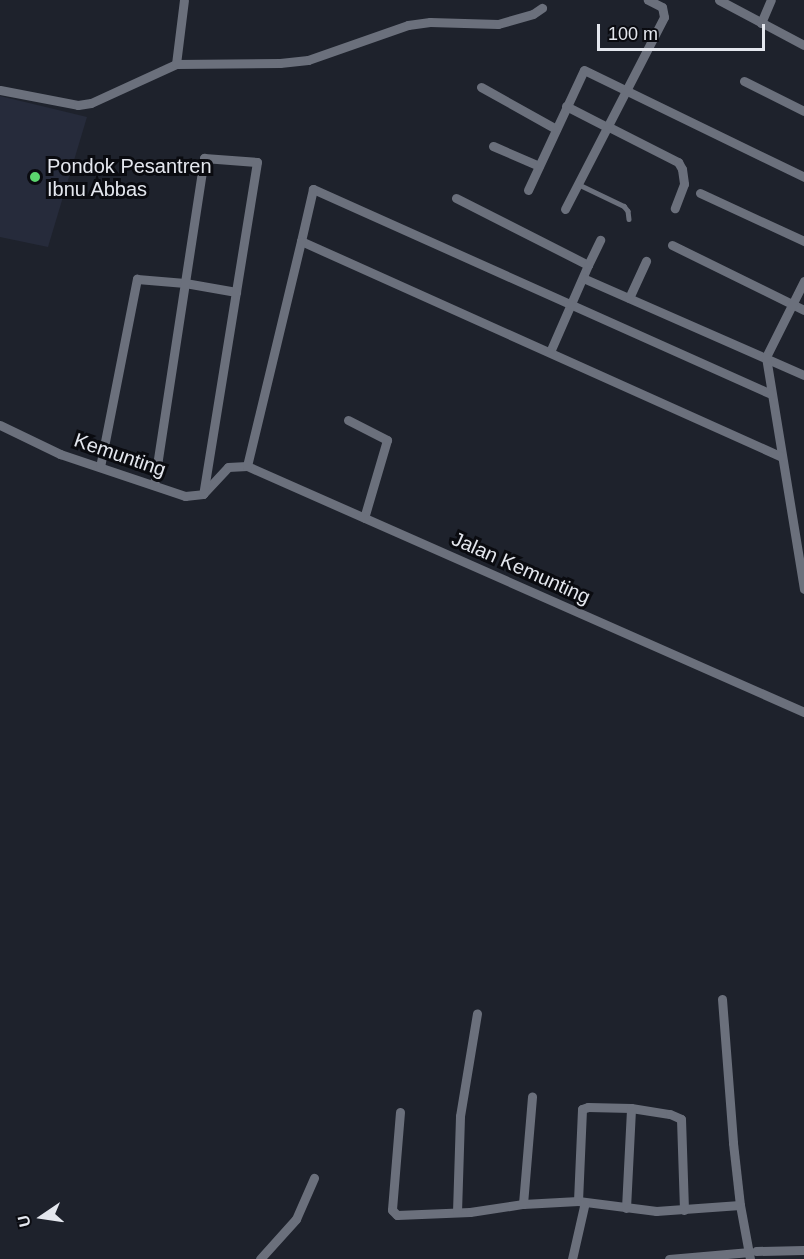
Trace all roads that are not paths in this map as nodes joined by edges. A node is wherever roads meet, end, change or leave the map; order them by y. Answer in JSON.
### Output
{"nodes":[{"id":1,"x":184,"y":0,"type":"edge"},
{"id":2,"x":648,"y":0,"type":"edge"},
{"id":3,"x":719,"y":0,"type":"edge"},
{"id":4,"x":771,"y":0,"type":"edge"},
{"id":5,"x":542,"y":9,"type":"dead end"},
{"id":6,"x":761,"y":23,"type":"junction"},
{"id":7,"x":804,"y":45,"type":"edge"},
{"id":8,"x":176,"y":64,"type":"junction"},
{"id":9,"x":744,"y":81,"type":"dead end"},
{"id":10,"x":482,"y":87,"type":"dead end"},
{"id":11,"x":0,"y":90,"type":"edge"},
{"id":12,"x":625,"y":91,"type":"junction"},
{"id":13,"x":566,"y":106,"type":"junction"},
{"id":14,"x":804,"y":111,"type":"edge"},
{"id":15,"x":607,"y":126,"type":"junction"},
{"id":16,"x":556,"y":129,"type":"junction"},
{"id":17,"x":493,"y":146,"type":"dead end"},
{"id":18,"x":539,"y":166,"type":"junction"},
{"id":19,"x":804,"y":177,"type":"edge"},
{"id":20,"x":578,"y":184,"type":"junction"},
{"id":21,"x":528,"y":190,"type":"dead end"},
{"id":22,"x":700,"y":193,"type":"dead end"},
{"id":23,"x":456,"y":198,"type":"dead end"},
{"id":24,"x":675,"y":208,"type":"dead end"},
{"id":25,"x":565,"y":209,"type":"dead end"},
{"id":26,"x":630,"y":219,"type":"dead end"},
{"id":27,"x":600,"y":240,"type":"dead end"},
{"id":28,"x":301,"y":241,"type":"junction"},
{"id":29,"x":804,"y":241,"type":"edge"},
{"id":30,"x":672,"y":245,"type":"dead end"},
{"id":31,"x":646,"y":261,"type":"dead end"},
{"id":32,"x":588,"y":265,"type":"junction"},
{"id":33,"x":583,"y":278,"type":"junction"},
{"id":34,"x":804,"y":281,"type":"edge"},
{"id":35,"x":185,"y":283,"type":"junction"},
{"id":36,"x":236,"y":292,"type":"junction"},
{"id":37,"x":629,"y":298,"type":"junction"},
{"id":38,"x":569,"y":305,"type":"junction"},
{"id":39,"x":793,"y":305,"type":"junction"},
{"id":40,"x":804,"y":310,"type":"edge"},
{"id":41,"x":550,"y":352,"type":"junction"},
{"id":42,"x":766,"y":357,"type":"junction"},
{"id":43,"x":804,"y":375,"type":"edge"},
{"id":44,"x":771,"y":394,"type":"junction"},
{"id":45,"x":348,"y":420,"type":"dead end"},
{"id":46,"x":0,"y":424,"type":"edge"},
{"id":47,"x":782,"y":457,"type":"junction"},
{"id":48,"x":247,"y":465,"type":"junction"},
{"id":49,"x":99,"y":467,"type":"junction"},
{"id":50,"x":154,"y":485,"type":"junction"},
{"id":51,"x":203,"y":494,"type":"junction"},
{"id":52,"x":364,"y":518,"type":"junction"},
{"id":53,"x":801,"y":550,"type":"edge"},
{"id":54,"x":804,"y":589,"type":"edge"},
{"id":55,"x":804,"y":712,"type":"edge"},
{"id":56,"x":722,"y":999,"type":"dead end"},
{"id":57,"x":477,"y":1013,"type":"dead end"},
{"id":58,"x":532,"y":1096,"type":"dead end"},
{"id":59,"x":631,"y":1108,"type":"junction"},
{"id":60,"x":400,"y":1112,"type":"dead end"},
{"id":61,"x":314,"y":1178,"type":"dead end"},
{"id":62,"x":582,"y":1201,"type":"junction"},
{"id":63,"x":523,"y":1204,"type":"junction"},
{"id":64,"x":740,"y":1205,"type":"junction"},
{"id":65,"x":626,"y":1208,"type":"junction"},
{"id":66,"x":684,"y":1210,"type":"junction"},
{"id":67,"x":457,"y":1212,"type":"junction"},
{"id":68,"x":804,"y":1250,"type":"edge"},
{"id":69,"x":752,"y":1254,"type":"edge"},
{"id":70,"x":260,"y":1259,"type":"edge"},
{"id":71,"x":572,"y":1259,"type":"edge"},
{"id":72,"x":669,"y":1259,"type":"edge"}],
"edges":[{"from":1,"to":8,"type":"street"},
{"from":2,"to":12,"type":"street"},
{"from":3,"to":6,"type":"street"},
{"from":4,"to":6,"type":"street"},
{"from":5,"to":8,"type":"street"},
{"from":6,"to":7,"type":"street"},
{"from":8,"to":11,"type":"street"},
{"from":9,"to":14,"type":"street"},
{"from":10,"to":16,"type":"street"},
{"from":12,"to":13,"type":"street"},
{"from":12,"to":15,"type":"street"},
{"from":12,"to":19,"type":"street"},
{"from":13,"to":15,"type":"street"},
{"from":13,"to":16,"type":"street"},
{"from":15,"to":20,"type":"street"},
{"from":15,"to":24,"type":"street"},
{"from":16,"to":18,"type":"street"},
{"from":17,"to":18,"type":"street"},
{"from":18,"to":21,"type":"street"},
{"from":20,"to":25,"type":"street"},
{"from":20,"to":26,"type":"lane"},
{"from":22,"to":29,"type":"street"},
{"from":23,"to":32,"type":"street"},
{"from":27,"to":32,"type":"street"},
{"from":28,"to":38,"type":"street"},
{"from":28,"to":41,"type":"street"},
{"from":28,"to":48,"type":"street"},
{"from":30,"to":39,"type":"street"},
{"from":31,"to":37,"type":"street"},
{"from":32,"to":33,"type":"street"},
{"from":33,"to":37,"type":"street"},
{"from":33,"to":38,"type":"street"},
{"from":34,"to":39,"type":"street"},
{"from":35,"to":36,"type":"street"},
{"from":35,"to":36,"type":"street"},
{"from":35,"to":49,"type":"street"},
{"from":35,"to":50,"type":"street"},
{"from":36,"to":51,"type":"street"},
{"from":37,"to":42,"type":"street"},
{"from":38,"to":41,"type":"street"},
{"from":38,"to":44,"type":"street"},
{"from":39,"to":40,"type":"street"},
{"from":39,"to":42,"type":"street"},
{"from":41,"to":47,"type":"street"},
{"from":42,"to":43,"type":"street"},
{"from":42,"to":44,"type":"street"},
{"from":44,"to":47,"type":"street"},
{"from":45,"to":52,"type":"street"},
{"from":46,"to":49,"type":"street","name":"Kemunting"},
{"from":47,"to":53,"type":"street"},
{"from":48,"to":51,"type":"street"},
{"from":48,"to":52,"type":"street","name":"Jalan Kemunting"},
{"from":49,"to":50,"type":"street","name":"Kemunting"},
{"from":50,"to":51,"type":"street","name":"Kemunting"},
{"from":52,"to":55,"type":"street","name":"Jalan Kemunting"},
{"from":53,"to":54,"type":"street"},
{"from":56,"to":64,"type":"street"},
{"from":57,"to":67,"type":"street"},
{"from":58,"to":63,"type":"street"},
{"from":59,"to":62,"type":"street"},
{"from":59,"to":65,"type":"street"},
{"from":59,"to":66,"type":"street"},
{"from":60,"to":67,"type":"street"},
{"from":61,"to":70,"type":"street"},
{"from":62,"to":63,"type":"street"},
{"from":62,"to":65,"type":"street"},
{"from":62,"to":71,"type":"street"},
{"from":63,"to":67,"type":"street"},
{"from":64,"to":66,"type":"street"},
{"from":64,"to":69,"type":"street"},
{"from":65,"to":66,"type":"street"},
{"from":68,"to":69,"type":"street"},
{"from":69,"to":72,"type":"street"}]}
